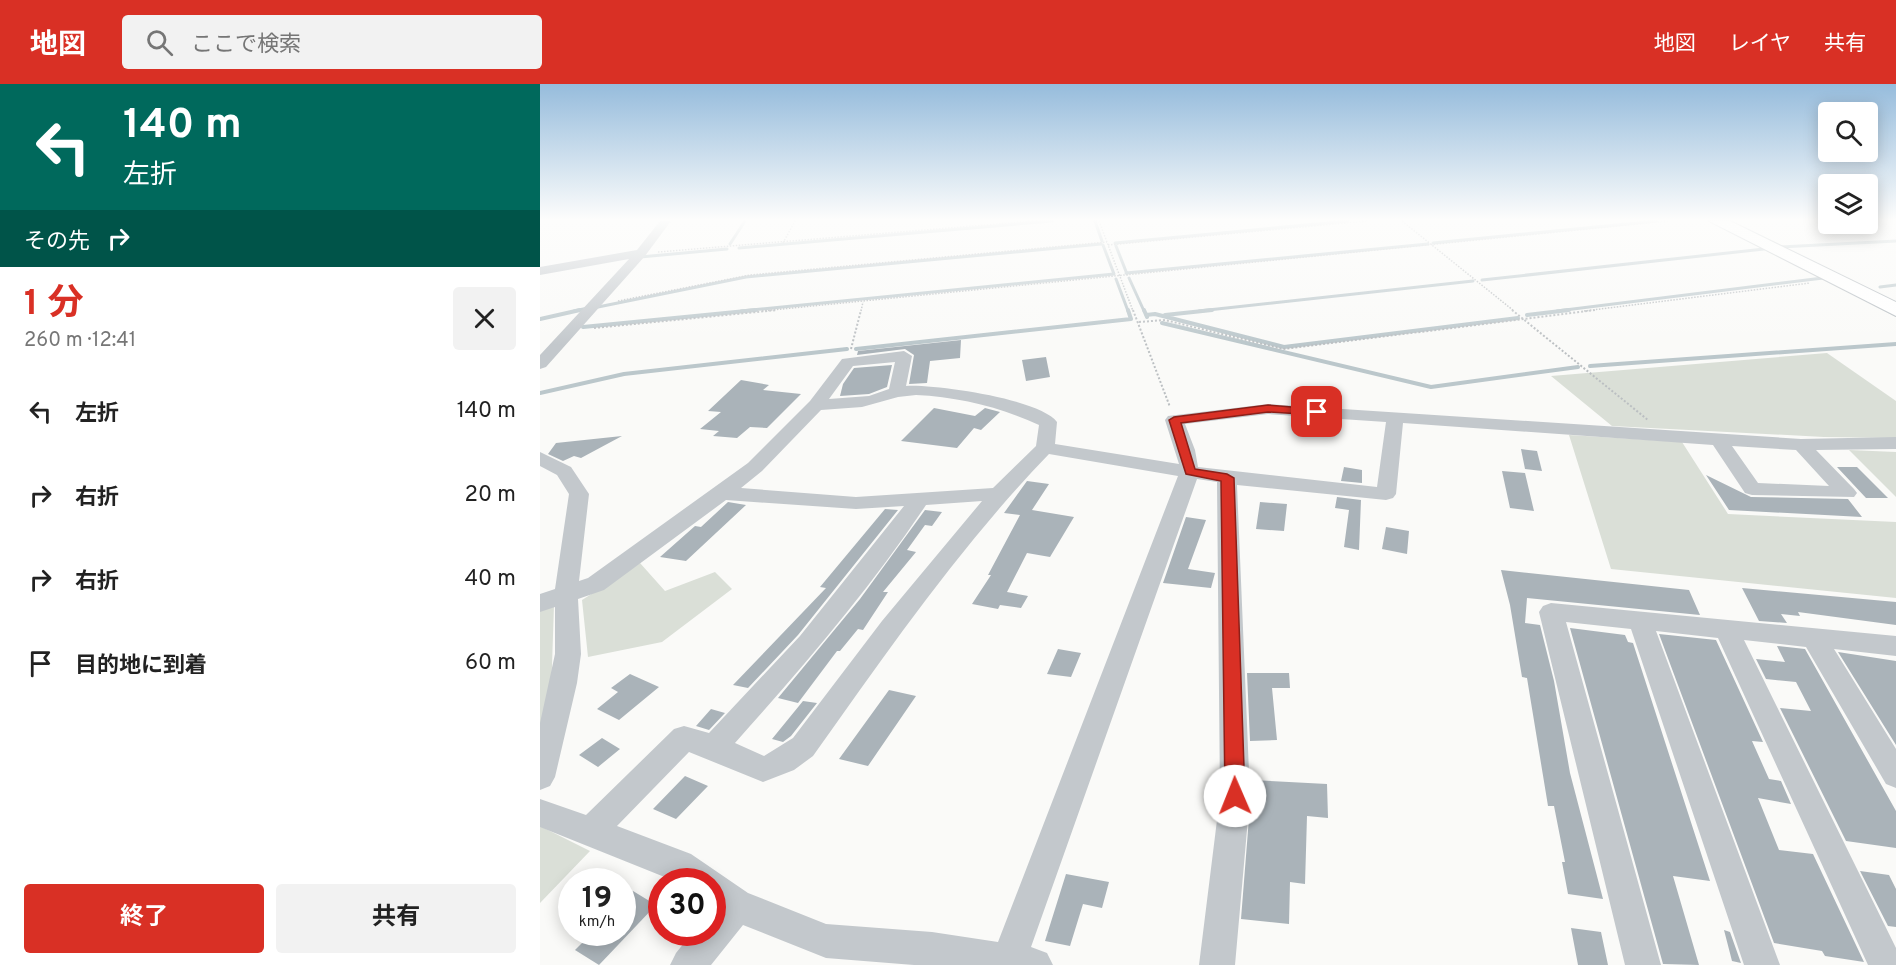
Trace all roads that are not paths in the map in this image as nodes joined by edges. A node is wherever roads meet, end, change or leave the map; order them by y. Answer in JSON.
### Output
{"nodes":[{"id":1,"x":593,"y":262,"type":"edge"},
{"id":2,"x":633,"y":262,"type":"edge"},
{"id":3,"x":1800,"y":262,"type":"edge"},
{"id":4,"x":540,"y":272,"type":"edge"},
{"id":5,"x":1896,"y":310,"type":"edge"},
{"id":6,"x":540,"y":364,"type":"edge"},
{"id":7,"x":897,"y":392,"type":"junction"},
{"id":8,"x":816,"y":405,"type":"junction"},
{"id":9,"x":1395,"y":419,"type":"junction"},
{"id":10,"x":1719,"y":440,"type":"junction"},
{"id":11,"x":1896,"y":443,"type":"edge"},
{"id":12,"x":1801,"y":445,"type":"junction"},
{"id":13,"x":1045,"y":448,"type":"junction"},
{"id":14,"x":540,"y":459,"type":"edge"},
{"id":15,"x":1190,"y":472,"type":"junction"},
{"id":16,"x":1227,"y":478,"type":"junction"},
{"id":17,"x":722,"y":493,"type":"junction"},
{"id":18,"x":999,"y":494,"type":"junction"},
{"id":19,"x":919,"y":500,"type":"junction"},
{"id":20,"x":566,"y":595,"type":"junction"},
{"id":21,"x":540,"y":603,"type":"edge"},
{"id":22,"x":1640,"y":621,"type":"junction"},
{"id":23,"x":1726,"y":629,"type":"junction"},
{"id":24,"x":1814,"y":638,"type":"junction"},
{"id":25,"x":1896,"y":646,"type":"edge"},
{"id":26,"x":714,"y":747,"type":"junction"},
{"id":27,"x":1896,"y":775,"type":"edge"},
{"id":28,"x":540,"y":777,"type":"edge"},
{"id":29,"x":540,"y":813,"type":"edge"},
{"id":30,"x":591,"y":832,"type":"junction"},
{"id":31,"x":684,"y":868,"type":"edge"},
{"id":32,"x":726,"y":897,"type":"edge"},
{"id":33,"x":698,"y":946,"type":"edge"},
{"id":34,"x":1017,"y":964,"type":"edge"},
{"id":35,"x":688,"y":965,"type":"edge"},
{"id":36,"x":1217,"y":965,"type":"edge"},
{"id":37,"x":1642,"y":965,"type":"edge"},
{"id":38,"x":1762,"y":965,"type":"edge"},
{"id":39,"x":1886,"y":965,"type":"edge"}],
"edges":[{"from":1,"to":4,"type":"street"},
{"from":2,"to":6,"type":"street"},
{"from":3,"to":5,"type":"main road"},
{"from":7,"to":8,"type":"street"},
{"from":7,"to":8,"type":"street"},
{"from":7,"to":13,"type":"street"},
{"from":8,"to":17,"type":"street"},
{"from":9,"to":10,"type":"street"},
{"from":9,"to":15,"type":"street"},
{"from":9,"to":16,"type":"street"},
{"from":10,"to":12,"type":"street"},
{"from":10,"to":12,"type":"street"},
{"from":11,"to":12,"type":"street"},
{"from":13,"to":15,"type":"street"},
{"from":13,"to":18,"type":"street"},
{"from":14,"to":20,"type":"street"},
{"from":15,"to":16,"type":"street"},
{"from":15,"to":34,"type":"street"},
{"from":16,"to":36,"type":"street"},
{"from":17,"to":19,"type":"street"},
{"from":17,"to":20,"type":"street"},
{"from":18,"to":19,"type":"street"},
{"from":18,"to":26,"type":"street"},
{"from":19,"to":26,"type":"street"},
{"from":20,"to":21,"type":"street"},
{"from":20,"to":28,"type":"street"},
{"from":22,"to":23,"type":"street"},
{"from":22,"to":37,"type":"street"},
{"from":22,"to":38,"type":"street"},
{"from":23,"to":24,"type":"street"},
{"from":23,"to":39,"type":"street"},
{"from":24,"to":25,"type":"street"},
{"from":24,"to":27,"type":"street"},
{"from":26,"to":30,"type":"street"},
{"from":29,"to":30,"type":"street"},
{"from":30,"to":31,"type":"street"},
{"from":32,"to":34,"type":"street"},
{"from":33,"to":35,"type":"street"}]}
